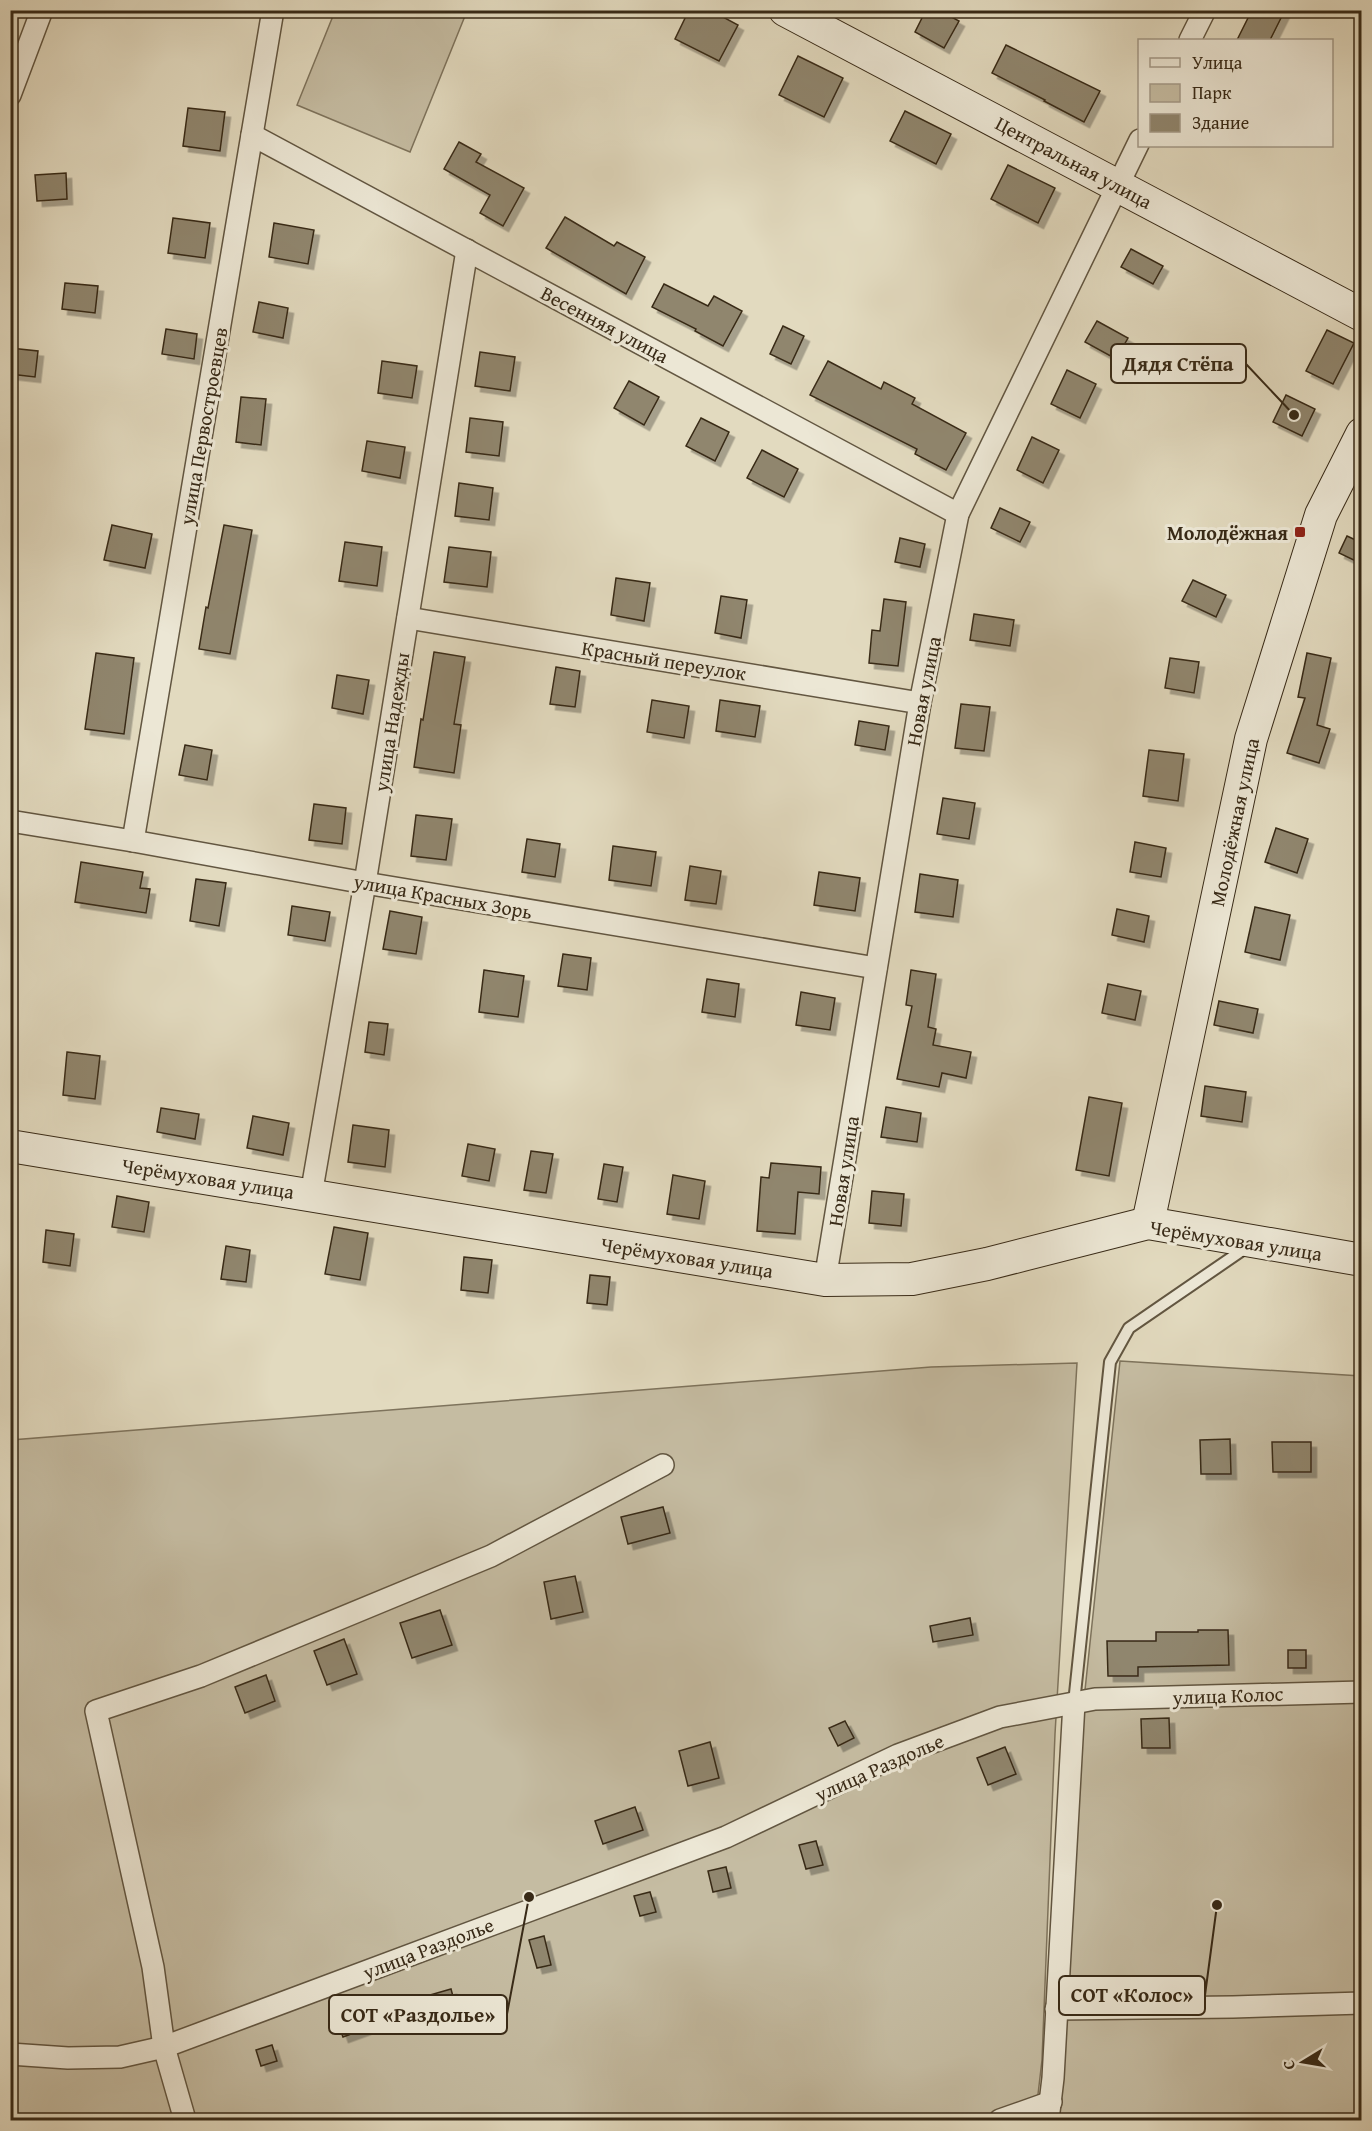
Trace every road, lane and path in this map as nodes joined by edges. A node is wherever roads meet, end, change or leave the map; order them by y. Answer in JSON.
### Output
{"nodes":[{"id":1,"x":42,"y":10,"type":"edge"},
{"id":2,"x":273,"y":10,"type":"edge"},
{"id":3,"x":785,"y":10,"type":"edge"},
{"id":4,"x":1205,"y":10,"type":"edge"},
{"id":5,"x":1190,"y":39,"type":"edge"},
{"id":6,"x":10,"y":95,"type":"edge"},
{"id":7,"x":252,"y":135,"type":"junction"},
{"id":8,"x":1138,"y":144,"type":"edge"},
{"id":9,"x":1117,"y":185,"type":"junction"},
{"id":10,"x":467,"y":250,"type":"junction"},
{"id":11,"x":1362,"y":315,"type":"edge"},
{"id":12,"x":1362,"y":434,"type":"edge"},
{"id":13,"x":958,"y":514,"type":"junction"},
{"id":14,"x":408,"y":618,"type":"junction"},
{"id":15,"x":920,"y":702,"type":"junction"},
{"id":16,"x":10,"y":820,"type":"edge"},
{"id":17,"x":133,"y":841,"type":"junction"},
{"id":18,"x":365,"y":883,"type":"junction"},
{"id":19,"x":876,"y":968,"type":"junction"},
{"id":20,"x":10,"y":1146,"type":"edge"},
{"id":21,"x":311,"y":1195,"type":"junction"},
{"id":22,"x":1148,"y":1223,"type":"junction"},
{"id":23,"x":1255,"y":1242,"type":"junction"},
{"id":24,"x":1362,"y":1260,"type":"edge"},
{"id":25,"x":825,"y":1280,"type":"junction"},
{"id":26,"x":663,"y":1465,"type":"dead end"},
{"id":27,"x":1362,"y":1692,"type":"edge"},
{"id":28,"x":1074,"y":1703,"type":"junction"},
{"id":29,"x":1362,"y":2003,"type":"edge"},
{"id":30,"x":1056,"y":2008,"type":"junction"},
{"id":31,"x":164,"y":2047,"type":"junction"},
{"id":32,"x":10,"y":2054,"type":"edge"},
{"id":33,"x":1049,"y":2111,"type":"edge"},
{"id":34,"x":185,"y":2121,"type":"edge"},
{"id":35,"x":1000,"y":2121,"type":"edge"}],
"edges":[{"from":1,"to":6,"type":"street"},
{"from":2,"to":7,"type":"street","name":"улица Первостроевцев"},
{"from":3,"to":9,"type":"street","name":"Центральная улица"},
{"from":4,"to":5,"type":"street"},
{"from":7,"to":10,"type":"street","name":"Весенняя улица"},
{"from":7,"to":17,"type":"street","name":"улица Первостроевцев"},
{"from":8,"to":9,"type":"street","name":"Новая улица"},
{"from":9,"to":11,"type":"street","name":"Центральная улица"},
{"from":9,"to":13,"type":"street","name":"Новая улица"},
{"from":10,"to":13,"type":"street","name":"Весенняя улица"},
{"from":10,"to":14,"type":"street","name":"улица Надежды"},
{"from":12,"to":22,"type":"street","name":"Молодёжная улица"},
{"from":13,"to":15,"type":"street","name":"Новая улица"},
{"from":14,"to":15,"type":"street","name":"Красный переулок"},
{"from":14,"to":18,"type":"street","name":"улица Надежды"},
{"from":15,"to":19,"type":"street","name":"Новая улица"},
{"from":16,"to":17,"type":"street","name":"улица Красных Зорь"},
{"from":17,"to":18,"type":"street","name":"улица Красных Зорь"},
{"from":18,"to":19,"type":"street","name":"улица Красных Зорь"},
{"from":18,"to":21,"type":"street","name":"улица Надежды"},
{"from":19,"to":25,"type":"street","name":"Новая улица"},
{"from":20,"to":21,"type":"street","name":"Черёмуховая улица"},
{"from":21,"to":25,"type":"street","name":"Черёмуховая улица"},
{"from":22,"to":23,"type":"street","name":"Черёмуховая улица"},
{"from":22,"to":25,"type":"street","name":"Черёмуховая улица"},
{"from":23,"to":24,"type":"street","name":"Черёмуховая улица"},
{"from":23,"to":28,"type":"lane"},
{"from":26,"to":31,"type":"street"},
{"from":27,"to":28,"type":"street","name":"улица Колос"},
{"from":28,"to":30,"type":"street"},
{"from":28,"to":31,"type":"street","name":"улица Раздолье"},
{"from":29,"to":30,"type":"street"},
{"from":30,"to":33,"type":"street"},
{"from":31,"to":32,"type":"street","name":"улица Раздолье"},
{"from":31,"to":34,"type":"street"},
{"from":33,"to":35,"type":"street"}]}
